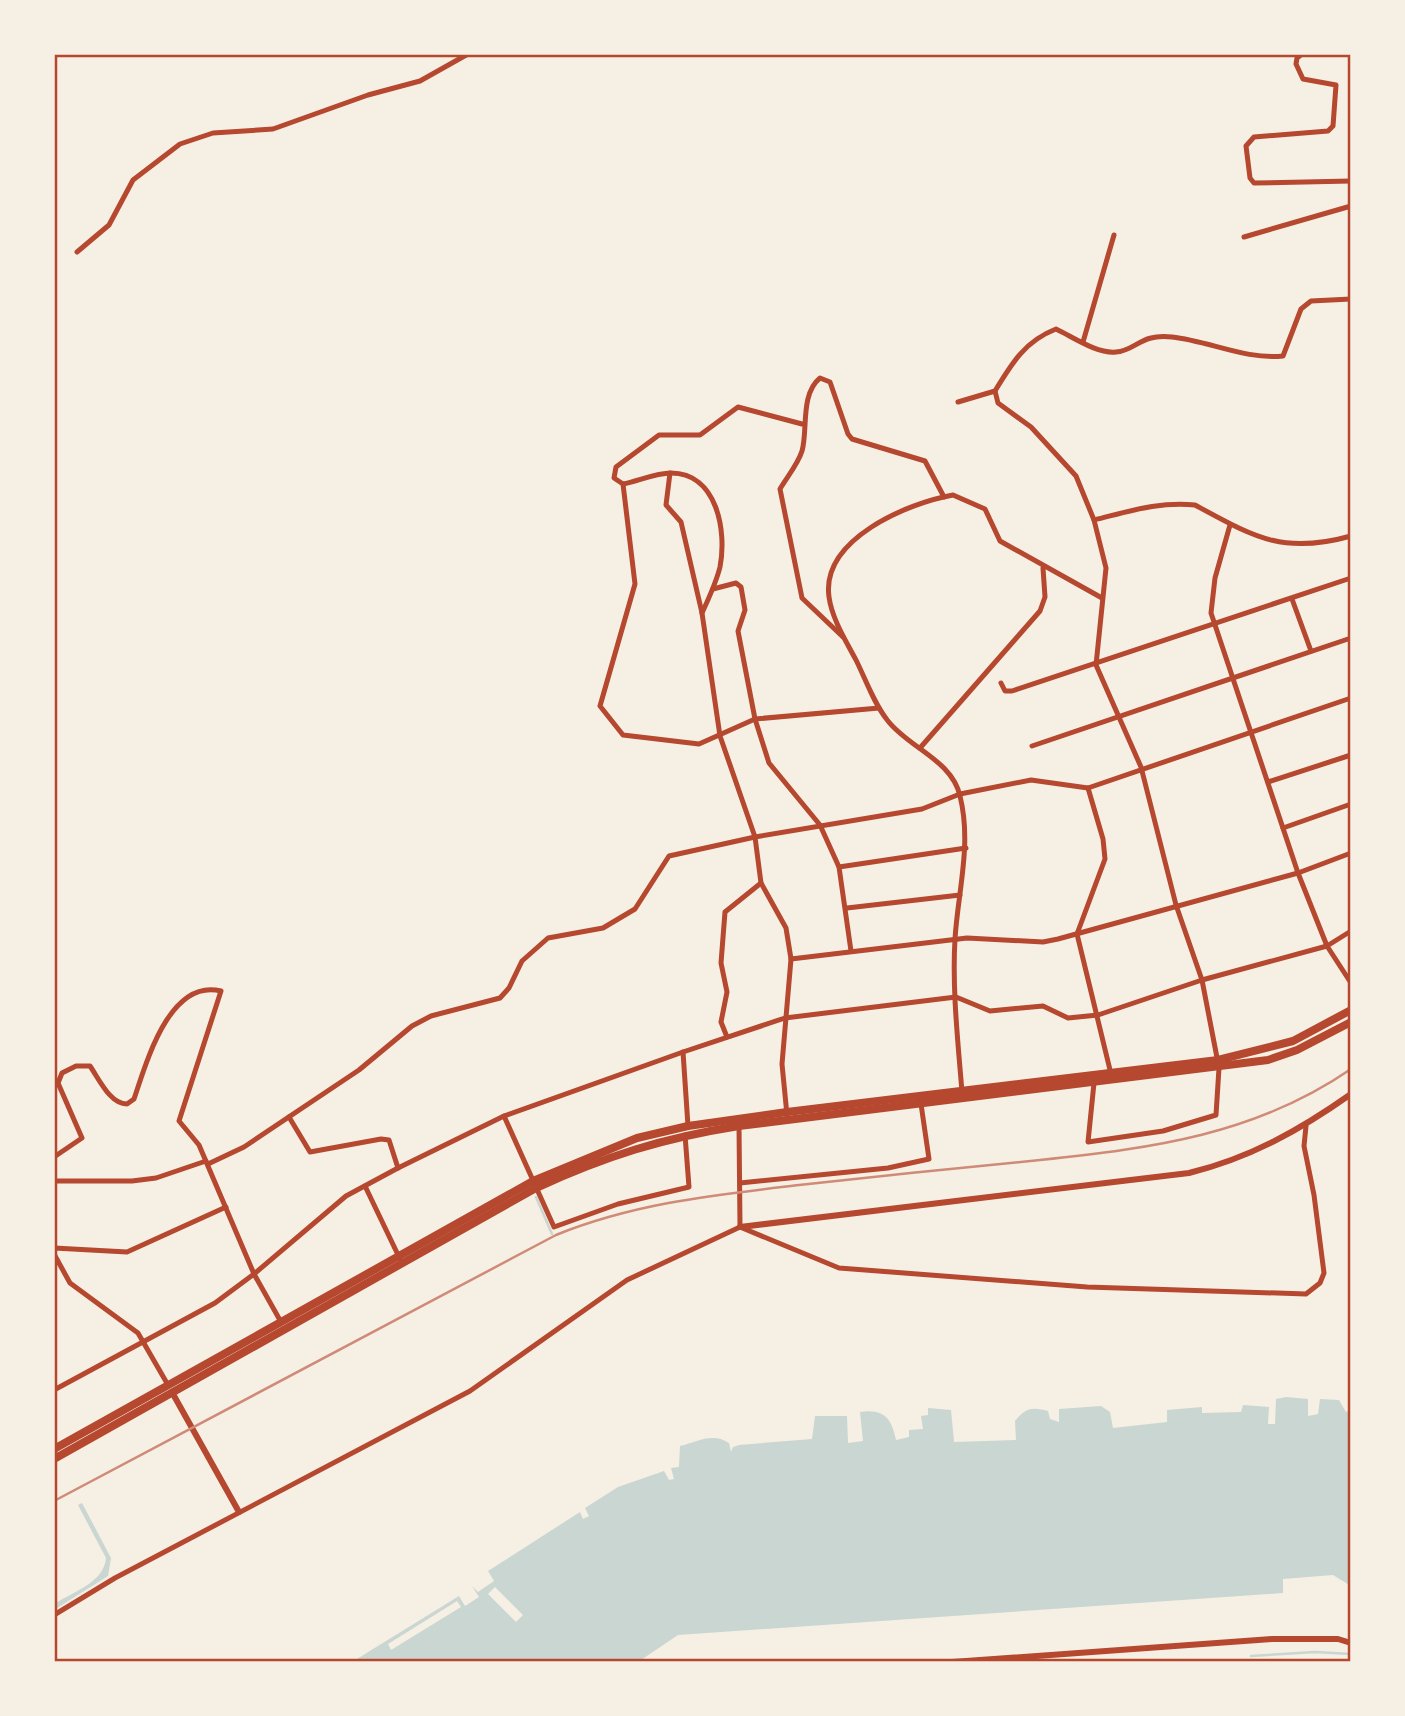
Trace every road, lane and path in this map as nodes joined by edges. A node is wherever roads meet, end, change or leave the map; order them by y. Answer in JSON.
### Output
{"nodes":[{"id":1,"x":468,"y":54,"type":"edge"},
{"id":2,"x":1327,"y":54,"type":"edge"},
{"id":3,"x":1351,"y":181,"type":"edge"},
{"id":4,"x":1351,"y":206,"type":"edge"},
{"id":5,"x":1114,"y":235,"type":"dead end"},
{"id":6,"x":1244,"y":237,"type":"dead end"},
{"id":7,"x":78,"y":252,"type":"dead end"},
{"id":8,"x":1351,"y":299,"type":"edge"},
{"id":9,"x":1083,"y":342,"type":"junction"},
{"id":10,"x":995,"y":391,"type":"junction"},
{"id":11,"x":958,"y":402,"type":"dead end"},
{"id":12,"x":802,"y":424,"type":"junction"},
{"id":13,"x":670,"y":473,"type":"junction"},
{"id":14,"x":623,"y":484,"type":"junction"},
{"id":15,"x":943,"y":497,"type":"junction"},
{"id":16,"x":1094,"y":520,"type":"junction"},
{"id":17,"x":1230,"y":525,"type":"junction"},
{"id":18,"x":1351,"y":537,"type":"edge"},
{"id":19,"x":1043,"y":568,"type":"junction"},
{"id":20,"x":1351,"y":578,"type":"edge"},
{"id":21,"x":713,"y":589,"type":"junction"},
{"id":22,"x":1101,"y":598,"type":"junction"},
{"id":23,"x":1292,"y":599,"type":"junction"},
{"id":24,"x":702,"y":613,"type":"junction"},
{"id":25,"x":1215,"y":625,"type":"junction"},
{"id":26,"x":1351,"y":638,"type":"edge"},
{"id":27,"x":845,"y":639,"type":"junction"},
{"id":28,"x":1311,"y":651,"type":"junction"},
{"id":29,"x":1096,"y":665,"type":"junction"},
{"id":30,"x":1233,"y":677,"type":"junction"},
{"id":31,"x":1001,"y":683,"type":"dead end"},
{"id":32,"x":1351,"y":698,"type":"edge"},
{"id":33,"x":879,"y":708,"type":"junction"},
{"id":34,"x":1118,"y":717,"type":"junction"},
{"id":35,"x":755,"y":719,"type":"junction"},
{"id":36,"x":1251,"y":731,"type":"junction"},
{"id":37,"x":720,"y":736,"type":"junction"},
{"id":38,"x":1032,"y":746,"type":"dead end"},
{"id":39,"x":920,"y":748,"type":"junction"},
{"id":40,"x":1351,"y":755,"type":"edge"},
{"id":41,"x":1142,"y":767,"type":"junction"},
{"id":42,"x":1268,"y":782,"type":"junction"},
{"id":43,"x":1088,"y":788,"type":"junction"},
{"id":44,"x":960,"y":794,"type":"junction"},
{"id":45,"x":1351,"y":804,"type":"edge"},
{"id":46,"x":820,"y":825,"type":"junction"},
{"id":47,"x":1283,"y":828,"type":"junction"},
{"id":48,"x":755,"y":837,"type":"junction"},
{"id":49,"x":966,"y":848,"type":"junction"},
{"id":50,"x":1351,"y":853,"type":"edge"},
{"id":51,"x":839,"y":867,"type":"junction"},
{"id":52,"x":1298,"y":873,"type":"junction"},
{"id":53,"x":761,"y":883,"type":"junction"},
{"id":54,"x":960,"y":895,"type":"junction"},
{"id":55,"x":1176,"y":905,"type":"junction"},
{"id":56,"x":847,"y":908,"type":"junction"},
{"id":57,"x":1351,"y":931,"type":"edge"},
{"id":58,"x":1077,"y":934,"type":"junction"},
{"id":59,"x":955,"y":940,"type":"junction"},
{"id":60,"x":1327,"y":946,"type":"junction"},
{"id":61,"x":851,"y":951,"type":"junction"},
{"id":62,"x":791,"y":959,"type":"junction"},
{"id":63,"x":1202,"y":980,"type":"junction"},
{"id":64,"x":1351,"y":983,"type":"edge"},
{"id":65,"x":956,"y":997,"type":"junction"},
{"id":66,"x":1351,"y":1010,"type":"edge"},
{"id":67,"x":1098,"y":1015,"type":"junction"},
{"id":68,"x":785,"y":1018,"type":"junction"},
{"id":69,"x":1351,"y":1022,"type":"edge"},
{"id":70,"x":727,"y":1037,"type":"junction"},
{"id":71,"x":683,"y":1052,"type":"junction"},
{"id":72,"x":1219,"y":1064,"type":"junction"},
{"id":73,"x":1111,"y":1076,"type":"junction"},
{"id":74,"x":1094,"y":1083,"type":"junction"},
{"id":75,"x":1351,"y":1094,"type":"edge"},
{"id":76,"x":962,"y":1095,"type":"junction"},
{"id":77,"x":921,"y":1104,"type":"junction"},
{"id":78,"x":289,"y":1116,"type":"junction"},
{"id":79,"x":504,"y":1116,"type":"junction"},
{"id":80,"x":787,"y":1117,"type":"junction"},
{"id":81,"x":739,"y":1126,"type":"junction"},
{"id":82,"x":1306,"y":1126,"type":"junction"},
{"id":83,"x":687,"y":1132,"type":"junction"},
{"id":84,"x":54,"y":1157,"type":"edge"},
{"id":85,"x":207,"y":1162,"type":"junction"},
{"id":86,"x":398,"y":1168,"type":"junction"},
{"id":87,"x":54,"y":1174,"type":"edge"},
{"id":88,"x":56,"y":1181,"type":"edge"},
{"id":89,"x":740,"y":1183,"type":"junction"},
{"id":90,"x":535,"y":1184,"type":"junction"},
{"id":91,"x":365,"y":1186,"type":"junction"},
{"id":92,"x":226,"y":1208,"type":"junction"},
{"id":93,"x":740,"y":1227,"type":"junction"},
{"id":94,"x":54,"y":1248,"type":"edge"},
{"id":95,"x":54,"y":1254,"type":"edge"},
{"id":96,"x":400,"y":1260,"type":"junction"},
{"id":97,"x":254,"y":1274,"type":"junction"},
{"id":98,"x":284,"y":1327,"type":"junction"},
{"id":99,"x":143,"y":1341,"type":"junction"},
{"id":100,"x":54,"y":1390,"type":"edge"},
{"id":101,"x":171,"y":1390,"type":"junction"},
{"id":102,"x":54,"y":1449,"type":"edge"},
{"id":103,"x":54,"y":1459,"type":"edge"},
{"id":104,"x":239,"y":1512,"type":"junction"},
{"id":105,"x":54,"y":1615,"type":"edge"},
{"id":106,"x":1351,"y":1643,"type":"edge"},
{"id":107,"x":952,"y":1662,"type":"edge"}],
"edges":[{"from":1,"to":7,"type":"street"},
{"from":2,"to":3,"type":"street"},
{"from":4,"to":6,"type":"street"},
{"from":5,"to":9,"type":"street"},
{"from":8,"to":9,"type":"street"},
{"from":9,"to":10,"type":"street"},
{"from":10,"to":11,"type":"street"},
{"from":10,"to":16,"type":"street"},
{"from":12,"to":14,"type":"street"},
{"from":12,"to":15,"type":"street"},
{"from":12,"to":27,"type":"street"},
{"from":13,"to":14,"type":"street"},
{"from":13,"to":21,"type":"street"},
{"from":13,"to":24,"type":"street"},
{"from":14,"to":37,"type":"street"},
{"from":15,"to":19,"type":"street"},
{"from":15,"to":27,"type":"street"},
{"from":16,"to":17,"type":"street"},
{"from":16,"to":22,"type":"street"},
{"from":17,"to":18,"type":"street"},
{"from":17,"to":25,"type":"street"},
{"from":19,"to":22,"type":"street"},
{"from":19,"to":39,"type":"street"},
{"from":20,"to":23,"type":"street"},
{"from":21,"to":24,"type":"street"},
{"from":21,"to":35,"type":"street"},
{"from":22,"to":29,"type":"street"},
{"from":23,"to":25,"type":"street"},
{"from":23,"to":28,"type":"street"},
{"from":24,"to":37,"type":"street"},
{"from":25,"to":29,"type":"street"},
{"from":25,"to":30,"type":"street"},
{"from":26,"to":28,"type":"street"},
{"from":27,"to":33,"type":"street"},
{"from":28,"to":30,"type":"street"},
{"from":29,"to":31,"type":"street"},
{"from":29,"to":34,"type":"street"},
{"from":30,"to":34,"type":"street"},
{"from":30,"to":36,"type":"street"},
{"from":32,"to":36,"type":"street"},
{"from":33,"to":35,"type":"street"},
{"from":33,"to":39,"type":"street"},
{"from":34,"to":38,"type":"street"},
{"from":34,"to":41,"type":"street"},
{"from":35,"to":37,"type":"street"},
{"from":35,"to":46,"type":"street"},
{"from":36,"to":41,"type":"street"},
{"from":36,"to":42,"type":"street"},
{"from":37,"to":48,"type":"street"},
{"from":39,"to":44,"type":"street"},
{"from":40,"to":42,"type":"street"},
{"from":41,"to":43,"type":"street"},
{"from":41,"to":55,"type":"street"},
{"from":42,"to":47,"type":"street"},
{"from":43,"to":44,"type":"street"},
{"from":43,"to":58,"type":"street"},
{"from":44,"to":46,"type":"street"},
{"from":44,"to":49,"type":"street"},
{"from":45,"to":47,"type":"street"},
{"from":46,"to":48,"type":"street"},
{"from":46,"to":51,"type":"street"},
{"from":47,"to":52,"type":"street"},
{"from":48,"to":53,"type":"street"},
{"from":48,"to":78,"type":"street"},
{"from":49,"to":51,"type":"street"},
{"from":49,"to":54,"type":"street"},
{"from":50,"to":52,"type":"street"},
{"from":51,"to":56,"type":"street"},
{"from":52,"to":55,"type":"street"},
{"from":52,"to":60,"type":"street"},
{"from":53,"to":62,"type":"street"},
{"from":53,"to":70,"type":"street"},
{"from":54,"to":56,"type":"street"},
{"from":54,"to":59,"type":"street"},
{"from":55,"to":58,"type":"street"},
{"from":55,"to":63,"type":"street"},
{"from":56,"to":61,"type":"street"},
{"from":57,"to":60,"type":"street"},
{"from":58,"to":59,"type":"street"},
{"from":58,"to":67,"type":"street"},
{"from":59,"to":61,"type":"street"},
{"from":59,"to":65,"type":"street"},
{"from":60,"to":63,"type":"street"},
{"from":60,"to":64,"type":"street"},
{"from":61,"to":62,"type":"street"},
{"from":62,"to":68,"type":"street"},
{"from":63,"to":67,"type":"street"},
{"from":63,"to":72,"type":"street"},
{"from":65,"to":67,"type":"street"},
{"from":65,"to":68,"type":"street"},
{"from":65,"to":76,"type":"street"},
{"from":66,"to":72,"type":"highway"},
{"from":67,"to":73,"type":"street"},
{"from":68,"to":70,"type":"street"},
{"from":68,"to":80,"type":"street"},
{"from":69,"to":72,"type":"highway"},
{"from":70,"to":71,"type":"street"},
{"from":71,"to":79,"type":"street"},
{"from":71,"to":83,"type":"street"},
{"from":72,"to":73,"type":"highway"},
{"from":72,"to":74,"type":"street"},
{"from":73,"to":74,"type":"highway"},
{"from":73,"to":76,"type":"highway"},
{"from":74,"to":76,"type":"highway"},
{"from":75,"to":82,"type":"street"},
{"from":76,"to":77,"type":"highway"},
{"from":76,"to":80,"type":"highway"},
{"from":77,"to":80,"type":"highway"},
{"from":77,"to":89,"type":"street"},
{"from":78,"to":85,"type":"street"},
{"from":78,"to":86,"type":"street"},
{"from":79,"to":86,"type":"street"},
{"from":79,"to":90,"type":"street"},
{"from":80,"to":81,"type":"highway"},
{"from":80,"to":83,"type":"highway"},
{"from":81,"to":83,"type":"highway"},
{"from":81,"to":89,"type":"street"},
{"from":82,"to":93,"type":"street"},
{"from":82,"to":93,"type":"street"},
{"from":83,"to":90,"type":"highway"},
{"from":83,"to":90,"type":"street"},
{"from":84,"to":85,"type":"street"},
{"from":85,"to":88,"type":"street"},
{"from":85,"to":92,"type":"street"},
{"from":86,"to":91,"type":"street"},
{"from":87,"to":88,"type":"street"},
{"from":89,"to":93,"type":"street"},
{"from":90,"to":96,"type":"highway"},
{"from":91,"to":96,"type":"street"},
{"from":91,"to":97,"type":"street"},
{"from":92,"to":94,"type":"street"},
{"from":92,"to":97,"type":"street"},
{"from":93,"to":104,"type":"street"},
{"from":95,"to":99,"type":"street"},
{"from":96,"to":98,"type":"highway"},
{"from":97,"to":98,"type":"street"},
{"from":97,"to":99,"type":"street"},
{"from":98,"to":101,"type":"highway"},
{"from":99,"to":100,"type":"street"},
{"from":99,"to":101,"type":"street"},
{"from":101,"to":102,"type":"highway"},
{"from":101,"to":103,"type":"highway"},
{"from":101,"to":104,"type":"street"},
{"from":104,"to":105,"type":"street"},
{"from":106,"to":107,"type":"street"}]}
